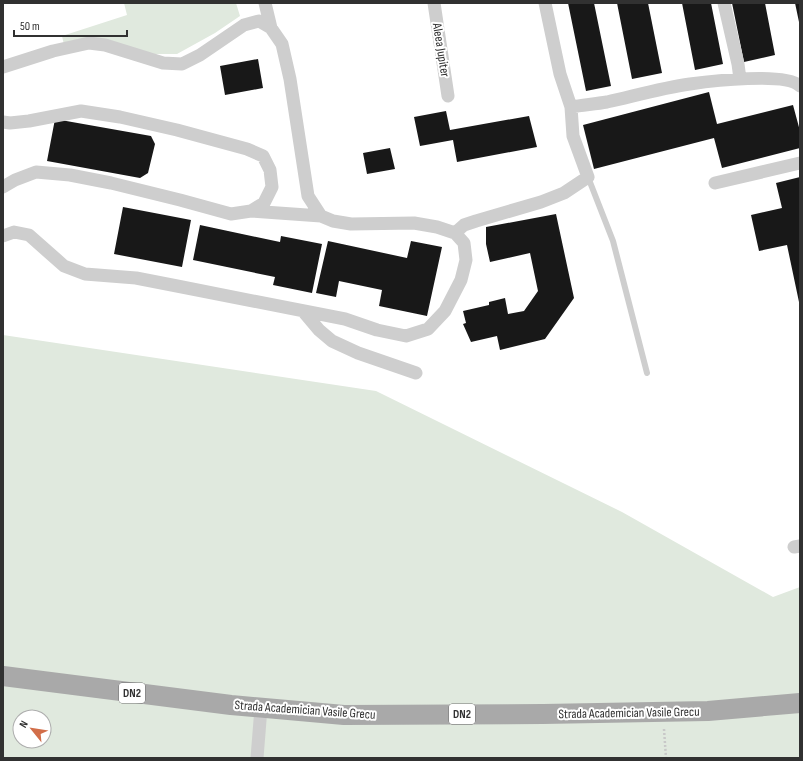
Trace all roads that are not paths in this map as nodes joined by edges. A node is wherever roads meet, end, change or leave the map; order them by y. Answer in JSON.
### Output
{"nodes":[{"id":1,"x":264,"y":3,"type":"edge"},
{"id":2,"x":434,"y":3,"type":"edge"},
{"id":3,"x":545,"y":3,"type":"edge"},
{"id":4,"x":724,"y":3,"type":"edge"},
{"id":5,"x":271,"y":28,"type":"junction"},
{"id":6,"x":3,"y":67,"type":"edge"},
{"id":7,"x":740,"y":79,"type":"junction"},
{"id":8,"x":800,"y":86,"type":"edge"},
{"id":9,"x":448,"y":96,"type":"dead end"},
{"id":10,"x":571,"y":107,"type":"junction"},
{"id":11,"x":3,"y":122,"type":"edge"},
{"id":12,"x":800,"y":163,"type":"edge"},
{"id":13,"x":588,"y":177,"type":"junction"},
{"id":14,"x":715,"y":183,"type":"dead end"},
{"id":15,"x":3,"y":187,"type":"edge"},
{"id":16,"x":251,"y":211,"type":"junction"},
{"id":17,"x":321,"y":216,"type":"junction"},
{"id":18,"x":456,"y":233,"type":"junction"},
{"id":19,"x":3,"y":236,"type":"edge"},
{"id":20,"x":303,"y":311,"type":"junction"},
{"id":21,"x":416,"y":373,"type":"dead end"},
{"id":22,"x":647,"y":373,"type":"dead end"},
{"id":23,"x":3,"y":676,"type":"edge"},
{"id":24,"x":800,"y":702,"type":"edge"},
{"id":25,"x":261,"y":708,"type":"junction"},
{"id":26,"x":257,"y":758,"type":"edge"}],
"edges":[{"from":1,"to":5,"type":"street"},
{"from":2,"to":9,"type":"street","name":"Aleea Jupiter"},
{"from":3,"to":10,"type":"street"},
{"from":4,"to":7,"type":"street"},
{"from":5,"to":6,"type":"street"},
{"from":5,"to":17,"type":"street"},
{"from":7,"to":8,"type":"street"},
{"from":7,"to":10,"type":"street"},
{"from":10,"to":13,"type":"street"},
{"from":11,"to":16,"type":"street"},
{"from":12,"to":14,"type":"street"},
{"from":13,"to":18,"type":"street"},
{"from":13,"to":22,"type":"lane"},
{"from":15,"to":16,"type":"street"},
{"from":16,"to":17,"type":"street"},
{"from":17,"to":18,"type":"street"},
{"from":18,"to":20,"type":"street"},
{"from":19,"to":20,"type":"street"},
{"from":20,"to":21,"type":"street"},
{"from":23,"to":25,"type":"main road","name":"Strada Academician Vasile Grecu","number":"DN2"},
{"from":24,"to":25,"type":"main road","name":"Strada Academician Vasile Grecu","number":"DN2"},
{"from":25,"to":26,"type":"street"}]}
